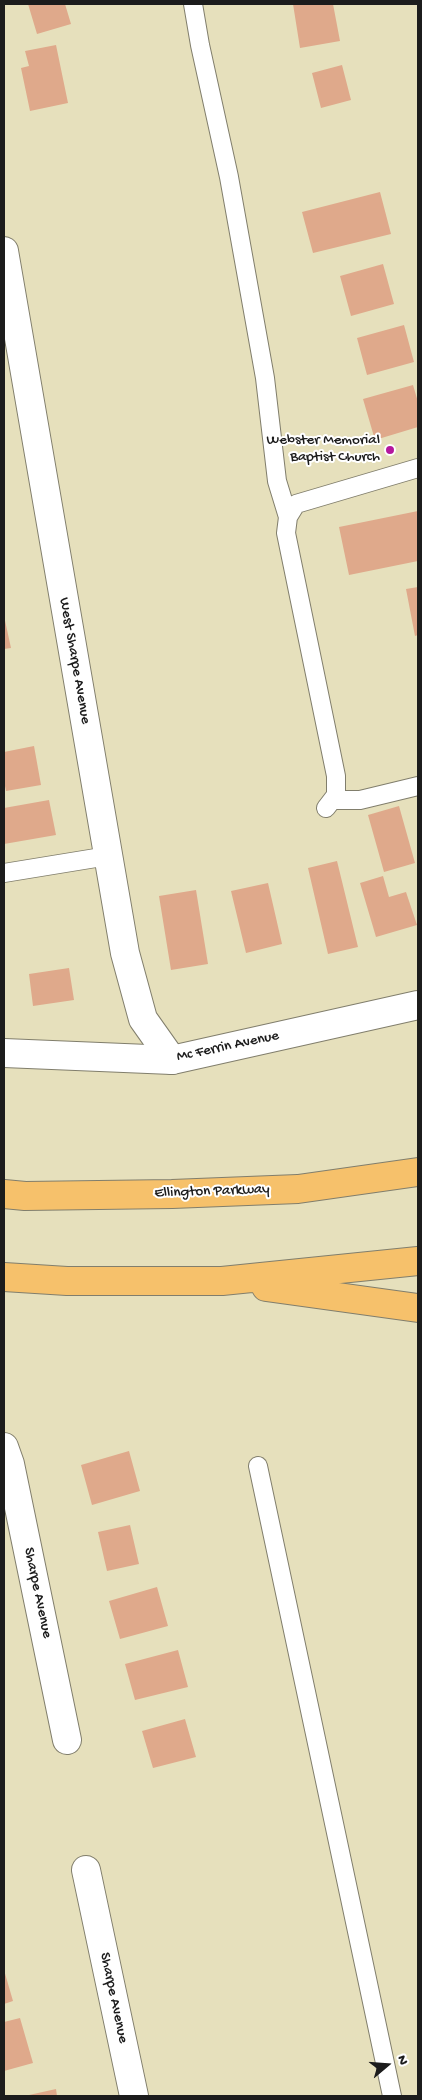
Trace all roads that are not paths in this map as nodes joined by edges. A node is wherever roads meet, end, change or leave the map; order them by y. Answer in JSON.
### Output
{"nodes":[{"id":1,"x":193,"y":4,"type":"edge"},
{"id":2,"x":4,"y":251,"type":"edge"},
{"id":3,"x":418,"y":468,"type":"edge"},
{"id":4,"x":288,"y":517,"type":"junction"},
{"id":5,"x":418,"y":786,"type":"edge"},
{"id":6,"x":108,"y":856,"type":"junction"},
{"id":7,"x":4,"y":873,"type":"edge"},
{"id":8,"x":418,"y":1005,"type":"edge"},
{"id":9,"x":4,"y":1053,"type":"edge"},
{"id":10,"x":172,"y":1060,"type":"junction"},
{"id":11,"x":418,"y":1172,"type":"edge"},
{"id":12,"x":4,"y":1194,"type":"edge"},
{"id":13,"x":418,"y":1261,"type":"edge"},
{"id":14,"x":4,"y":1277,"type":"edge"},
{"id":15,"x":222,"y":1281,"type":"junction"},
{"id":16,"x":418,"y":1308,"type":"edge"},
{"id":17,"x":4,"y":1447,"type":"edge"},
{"id":18,"x":258,"y":1466,"type":"dead end"},
{"id":19,"x":67,"y":1740,"type":"dead end"},
{"id":20,"x":86,"y":1870,"type":"dead end"},
{"id":21,"x":134,"y":2096,"type":"edge"},
{"id":22,"x":392,"y":2096,"type":"edge"}],
"edges":[{"from":1,"to":4,"type":"lane"},
{"from":2,"to":6,"type":"street","name":"West Sharpe Avenue"},
{"from":3,"to":4,"type":"lane"},
{"from":4,"to":5,"type":"lane"},
{"from":6,"to":7,"type":"lane"},
{"from":6,"to":10,"type":"street","name":"West Sharpe Avenue"},
{"from":8,"to":10,"type":"street","name":"Mc Ferrin Avenue"},
{"from":9,"to":10,"type":"street","name":"Mc Ferrin Avenue"},
{"from":11,"to":12,"type":"highway","name":"Ellington Parkway"},
{"from":13,"to":15,"type":"highway"},
{"from":14,"to":15,"type":"highway"},
{"from":15,"to":16,"type":"highway"},
{"from":17,"to":19,"type":"street","name":"Sharpe Avenue"},
{"from":18,"to":22,"type":"lane"},
{"from":20,"to":21,"type":"street","name":"Sharpe Avenue"}]}
